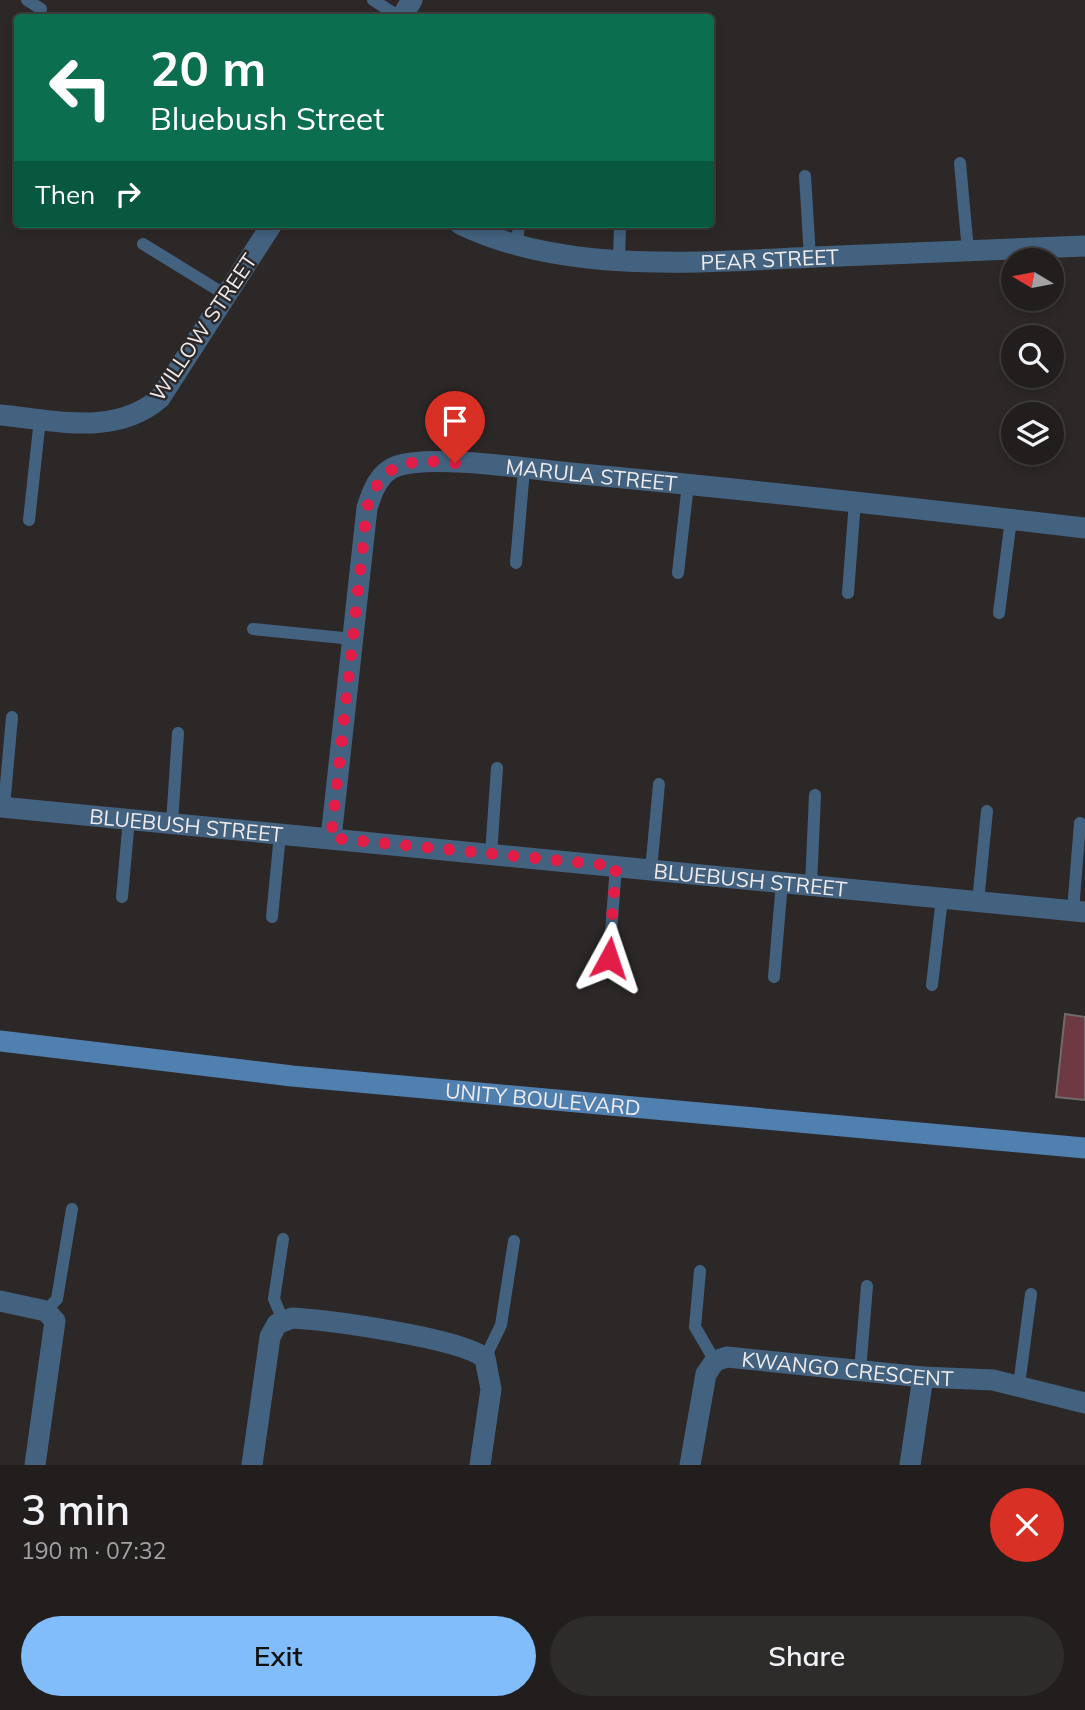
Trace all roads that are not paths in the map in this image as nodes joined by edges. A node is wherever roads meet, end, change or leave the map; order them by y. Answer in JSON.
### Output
{"nodes":[{"id":1,"x":27,"y":0,"type":"edge"},
{"id":2,"x":373,"y":0,"type":"edge"},
{"id":3,"x":41,"y":9,"type":"dead end"},
{"id":4,"x":395,"y":14,"type":"edge"},
{"id":5,"x":960,"y":163,"type":"dead end"},
{"id":6,"x":805,"y":176,"type":"dead end"},
{"id":7,"x":269,"y":228,"type":"edge"},
{"id":8,"x":486,"y":228,"type":"edge"},
{"id":9,"x":620,"y":228,"type":"edge"},
{"id":10,"x":518,"y":233,"type":"edge"},
{"id":11,"x":143,"y":244,"type":"dead end"},
{"id":12,"x":1085,"y":246,"type":"edge"},
{"id":13,"x":968,"y":251,"type":"junction"},
{"id":14,"x":810,"y":257,"type":"junction"},
{"id":15,"x":619,"y":260,"type":"junction"},
{"id":16,"x":226,"y":295,"type":"junction"},
{"id":17,"x":0,"y":415,"type":"edge"},
{"id":18,"x":40,"y":419,"type":"junction"},
{"id":19,"x":524,"y":469,"type":"junction"},
{"id":20,"x":688,"y":484,"type":"junction"},
{"id":21,"x":855,"y":501,"type":"junction"},
{"id":22,"x":1011,"y":519,"type":"junction"},
{"id":23,"x":29,"y":520,"type":"dead end"},
{"id":24,"x":1085,"y":528,"type":"edge"},
{"id":25,"x":516,"y":563,"type":"dead end"},
{"id":26,"x":678,"y":573,"type":"dead end"},
{"id":27,"x":848,"y":593,"type":"dead end"},
{"id":28,"x":999,"y":613,"type":"dead end"},
{"id":29,"x":253,"y":629,"type":"dead end"},
{"id":30,"x":353,"y":639,"type":"junction"},
{"id":31,"x":12,"y":717,"type":"dead end"},
{"id":32,"x":178,"y":733,"type":"dead end"},
{"id":33,"x":496,"y":768,"type":"dead end"},
{"id":34,"x":659,"y":783,"type":"dead end"},
{"id":35,"x":815,"y":795,"type":"dead end"},
{"id":36,"x":2,"y":807,"type":"edge"},
{"id":37,"x":987,"y":811,"type":"dead end"},
{"id":38,"x":129,"y":819,"type":"junction"},
{"id":39,"x":1080,"y":822,"type":"dead end"},
{"id":40,"x":172,"y":823,"type":"junction"},
{"id":41,"x":280,"y":834,"type":"junction"},
{"id":42,"x":331,"y":838,"type":"junction"},
{"id":43,"x":491,"y":854,"type":"junction"},
{"id":44,"x":616,"y":866,"type":"junction"},
{"id":45,"x":652,"y":870,"type":"junction"},
{"id":46,"x":782,"y":882,"type":"junction"},
{"id":47,"x":811,"y":885,"type":"junction"},
{"id":48,"x":122,"y":897,"type":"dead end"},
{"id":49,"x":942,"y":898,"type":"junction"},
{"id":50,"x":978,"y":902,"type":"junction"},
{"id":51,"x":1079,"y":911,"type":"edge"},
{"id":52,"x":272,"y":917,"type":"dead end"},
{"id":53,"x":609,"y":958,"type":"dead end"},
{"id":54,"x":774,"y":977,"type":"dead end"},
{"id":55,"x":932,"y":985,"type":"dead end"},
{"id":56,"x":0,"y":1041,"type":"edge"},
{"id":57,"x":1085,"y":1148,"type":"edge"},
{"id":58,"x":72,"y":1209,"type":"dead end"},
{"id":59,"x":283,"y":1239,"type":"dead end"},
{"id":60,"x":514,"y":1241,"type":"dead end"},
{"id":61,"x":700,"y":1271,"type":"dead end"},
{"id":62,"x":867,"y":1286,"type":"dead end"},
{"id":63,"x":1031,"y":1294,"type":"dead end"},
{"id":64,"x":0,"y":1301,"type":"edge"},
{"id":65,"x":46,"y":1311,"type":"junction"},
{"id":66,"x":284,"y":1320,"type":"junction"},
{"id":67,"x":485,"y":1358,"type":"junction"},
{"id":68,"x":715,"y":1361,"type":"junction"},
{"id":69,"x":860,"y":1371,"type":"junction"},
{"id":70,"x":923,"y":1377,"type":"junction"},
{"id":71,"x":1020,"y":1385,"type":"junction"},
{"id":72,"x":1085,"y":1403,"type":"edge"},
{"id":73,"x":35,"y":1465,"type":"edge"},
{"id":74,"x":252,"y":1465,"type":"edge"},
{"id":75,"x":480,"y":1465,"type":"edge"},
{"id":76,"x":690,"y":1465,"type":"edge"},
{"id":77,"x":910,"y":1465,"type":"edge"}],
"edges":[{"from":1,"to":3,"type":"lane"},
{"from":2,"to":4,"type":"lane"},
{"from":5,"to":13,"type":"lane"},
{"from":6,"to":14,"type":"lane"},
{"from":7,"to":16,"type":"street","name":"WILLOW STREET"},
{"from":8,"to":10,"type":"street","name":"PEAR STREET"},
{"from":9,"to":15,"type":"lane"},
{"from":10,"to":15,"type":"street","name":"PEAR STREET"},
{"from":11,"to":16,"type":"lane"},
{"from":12,"to":13,"type":"street","name":"PEAR STREET"},
{"from":13,"to":14,"type":"street","name":"PEAR STREET"},
{"from":14,"to":15,"type":"street","name":"PEAR STREET"},
{"from":16,"to":18,"type":"street","name":"WILLOW STREET"},
{"from":17,"to":18,"type":"street","name":"WILLOW STREET"},
{"from":18,"to":23,"type":"lane"},
{"from":19,"to":20,"type":"street","name":"MARULA STREET"},
{"from":19,"to":25,"type":"lane"},
{"from":19,"to":30,"type":"street","name":"MARULA STREET"},
{"from":20,"to":21,"type":"street","name":"MARULA STREET"},
{"from":20,"to":26,"type":"lane"},
{"from":21,"to":22,"type":"street","name":"MARULA STREET"},
{"from":21,"to":27,"type":"lane"},
{"from":22,"to":24,"type":"street","name":"MARULA STREET"},
{"from":22,"to":28,"type":"lane"},
{"from":29,"to":30,"type":"lane"},
{"from":30,"to":42,"type":"street","name":"MARULA STREET"},
{"from":31,"to":36,"type":"lane"},
{"from":32,"to":40,"type":"lane"},
{"from":33,"to":43,"type":"lane"},
{"from":34,"to":45,"type":"lane"},
{"from":35,"to":47,"type":"lane"},
{"from":36,"to":38,"type":"street","name":"BLUEBUSH STREET"},
{"from":37,"to":50,"type":"lane"},
{"from":38,"to":40,"type":"street","name":"BLUEBUSH STREET"},
{"from":38,"to":48,"type":"lane"},
{"from":39,"to":51,"type":"lane"},
{"from":40,"to":41,"type":"street","name":"BLUEBUSH STREET"},
{"from":41,"to":42,"type":"street","name":"BLUEBUSH STREET"},
{"from":41,"to":52,"type":"lane"},
{"from":42,"to":43,"type":"street","name":"BLUEBUSH STREET"},
{"from":43,"to":44,"type":"street","name":"BLUEBUSH STREET"},
{"from":44,"to":45,"type":"street","name":"BLUEBUSH STREET"},
{"from":44,"to":53,"type":"lane"},
{"from":45,"to":46,"type":"street","name":"BLUEBUSH STREET"},
{"from":46,"to":47,"type":"street","name":"BLUEBUSH STREET"},
{"from":46,"to":54,"type":"lane"},
{"from":47,"to":49,"type":"street","name":"BLUEBUSH STREET"},
{"from":49,"to":50,"type":"street","name":"BLUEBUSH STREET"},
{"from":49,"to":55,"type":"lane"},
{"from":50,"to":51,"type":"street","name":"BLUEBUSH STREET"},
{"from":56,"to":57,"type":"street","name":"UNITY BOULEVARD"},
{"from":58,"to":65,"type":"lane"},
{"from":59,"to":66,"type":"lane"},
{"from":60,"to":67,"type":"lane"},
{"from":61,"to":68,"type":"lane"},
{"from":62,"to":69,"type":"lane"},
{"from":63,"to":71,"type":"lane"},
{"from":64,"to":65,"type":"street"},
{"from":65,"to":73,"type":"street"},
{"from":66,"to":67,"type":"street"},
{"from":66,"to":74,"type":"street"},
{"from":67,"to":75,"type":"street"},
{"from":68,"to":69,"type":"street","name":"KWANGO CRESCENT"},
{"from":68,"to":76,"type":"street","name":"KWANGO CRESCENT"},
{"from":69,"to":70,"type":"street","name":"KWANGO CRESCENT"},
{"from":70,"to":71,"type":"street","name":"KWANGO CRESCENT"},
{"from":70,"to":77,"type":"street"},
{"from":71,"to":72,"type":"street","name":"KWANGO CRESCENT"}]}
